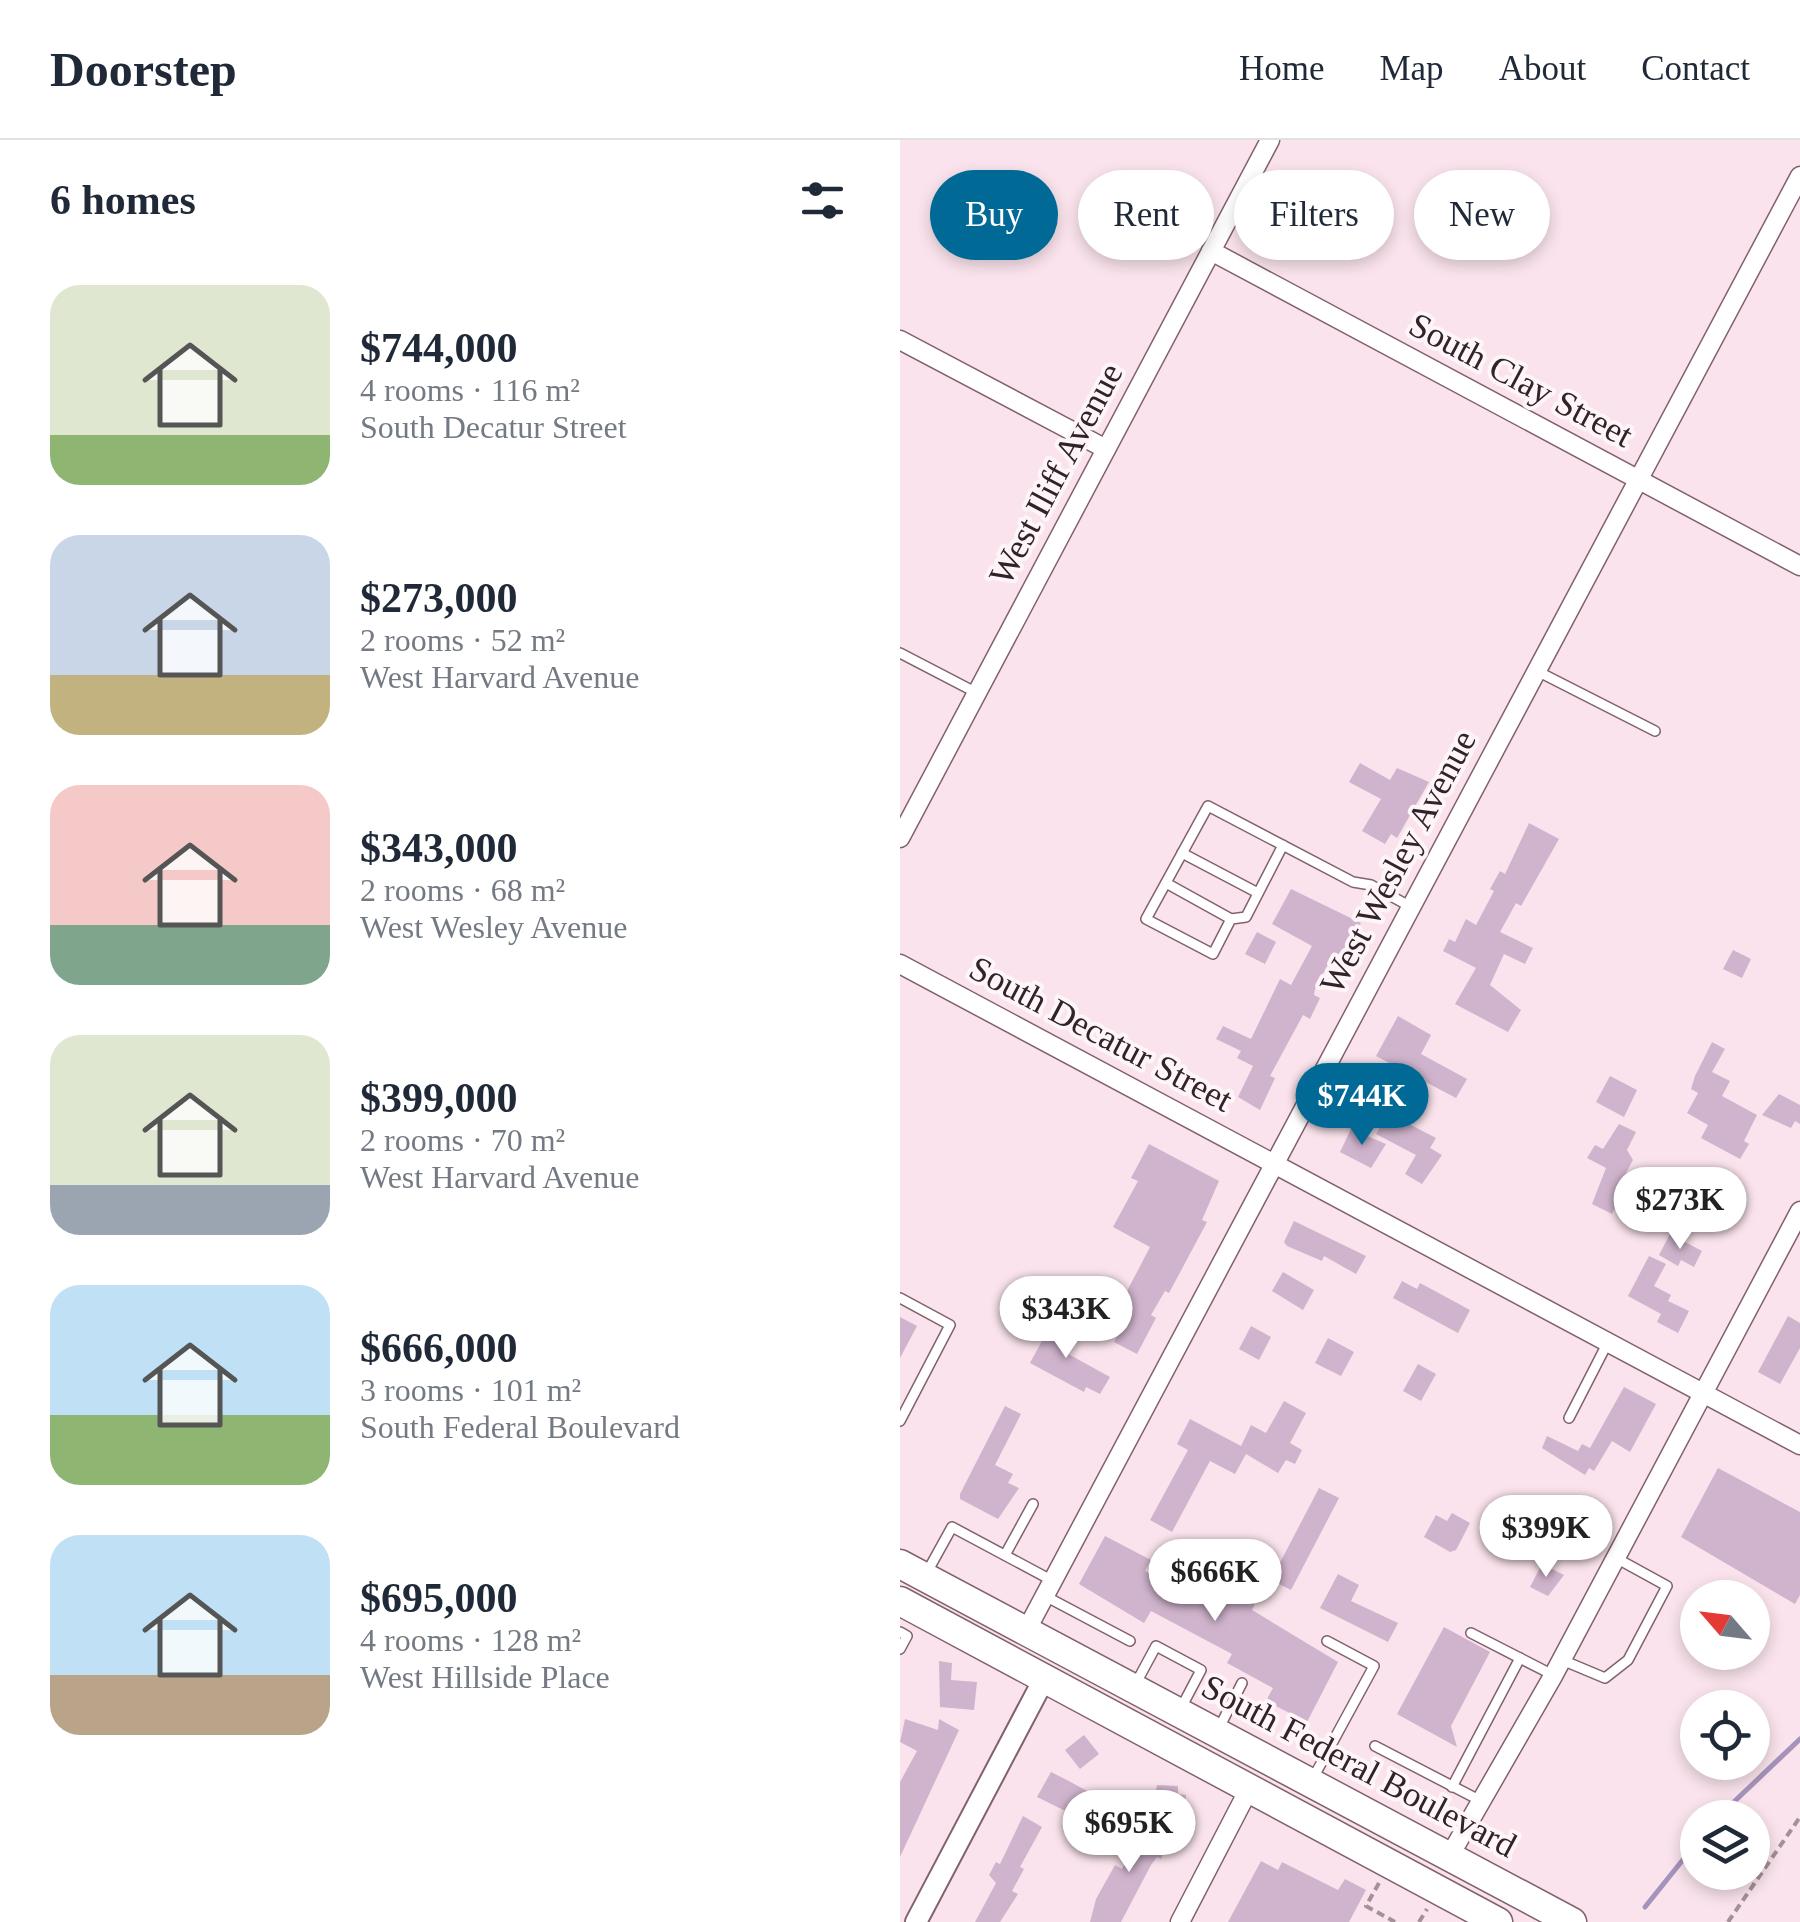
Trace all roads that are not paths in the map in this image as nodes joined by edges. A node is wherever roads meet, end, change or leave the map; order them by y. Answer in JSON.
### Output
{"nodes":[{"id":1,"x":1270,"y":140,"type":"edge"},
{"id":2,"x":1798,"y":188,"type":"edge"},
{"id":3,"x":1214,"y":245,"type":"edge"},
{"id":4,"x":1214,"y":253,"type":"edge"},
{"id":5,"x":1206,"y":260,"type":"edge"},
{"id":6,"x":900,"y":340,"type":"edge"},
{"id":7,"x":1106,"y":449,"type":"junction"},
{"id":8,"x":1639,"y":480,"type":"junction"},
{"id":9,"x":1800,"y":566,"type":"edge"},
{"id":10,"x":900,"y":653,"type":"edge"},
{"id":11,"x":1537,"y":671,"type":"junction"},
{"id":12,"x":976,"y":693,"type":"junction"},
{"id":13,"x":1655,"y":731,"type":"dead end"},
{"id":14,"x":900,"y":838,"type":"edge"},
{"id":15,"x":1283,"y":845,"type":"junction"},
{"id":16,"x":1182,"y":854,"type":"junction"},
{"id":17,"x":1166,"y":883,"type":"junction"},
{"id":18,"x":1258,"y":893,"type":"junction"},
{"id":19,"x":1412,"y":906,"type":"junction"},
{"id":20,"x":1232,"y":919,"type":"junction"},
{"id":21,"x":900,"y":964,"type":"edge"},
{"id":22,"x":1274,"y":1164,"type":"junction"},
{"id":23,"x":1800,"y":1211,"type":"edge"},
{"id":24,"x":900,"y":1298,"type":"edge"},
{"id":25,"x":1608,"y":1342,"type":"junction"},
{"id":26,"x":1703,"y":1393,"type":"junction"},
{"id":27,"x":1569,"y":1418,"type":"dead end"},
{"id":28,"x":900,"y":1421,"type":"edge"},
{"id":29,"x":1800,"y":1444,"type":"edge"},
{"id":30,"x":1033,"y":1504,"type":"dead end"},
{"id":31,"x":1005,"y":1555,"type":"junction"},
{"id":32,"x":1616,"y":1558,"type":"junction"},
{"id":33,"x":1049,"y":1588,"type":"junction"},
{"id":34,"x":904,"y":1589,"type":"edge"},
{"id":35,"x":1026,"y":1631,"type":"junction"},
{"id":36,"x":900,"y":1632,"type":"edge"},
{"id":37,"x":1471,"y":1633,"type":"dead end"},
{"id":38,"x":1130,"y":1641,"type":"dead end"},
{"id":39,"x":1327,"y":1641,"type":"dead end"},
{"id":40,"x":900,"y":1650,"type":"edge"},
{"id":41,"x":1520,"y":1658,"type":"junction"},
{"id":42,"x":1557,"y":1668,"type":"junction"},
{"id":43,"x":1044,"y":1678,"type":"junction"},
{"id":44,"x":1242,"y":1683,"type":"dead end"},
{"id":45,"x":1134,"y":1688,"type":"junction"},
{"id":46,"x":1178,"y":1712,"type":"junction"},
{"id":47,"x":1211,"y":1730,"type":"junction"},
{"id":48,"x":1375,"y":1746,"type":"dead end"},
{"id":49,"x":1311,"y":1783,"type":"junction"},
{"id":50,"x":1452,"y":1787,"type":"junction"},
{"id":51,"x":1249,"y":1788,"type":"junction"},
{"id":52,"x":1483,"y":1802,"type":"junction"},
{"id":53,"x":1325,"y":1829,"type":"junction"},
{"id":54,"x":1449,"y":1856,"type":"junction"},
{"id":55,"x":916,"y":1922,"type":"edge"},
{"id":56,"x":1180,"y":1922,"type":"edge"},
{"id":57,"x":1498,"y":1922,"type":"edge"},
{"id":58,"x":1572,"y":1922,"type":"edge"}],
"edges":[{"from":1,"to":3,"type":"street","name":"West Iliff Avenue"},
{"from":2,"to":8,"type":"street","name":"West Wesley Avenue"},
{"from":4,"to":8,"type":"street","name":"South Clay Street"},
{"from":5,"to":7,"type":"street","name":"West Iliff Avenue"},
{"from":6,"to":7,"type":"street"},
{"from":7,"to":12,"type":"street","name":"West Iliff Avenue"},
{"from":8,"to":9,"type":"street","name":"South Clay Street"},
{"from":8,"to":11,"type":"street","name":"West Wesley Avenue"},
{"from":10,"to":12,"type":"lane"},
{"from":11,"to":13,"type":"lane"},
{"from":11,"to":19,"type":"street","name":"West Wesley Avenue"},
{"from":12,"to":14,"type":"street","name":"West Iliff Avenue"},
{"from":15,"to":16,"type":"lane"},
{"from":15,"to":18,"type":"lane"},
{"from":15,"to":19,"type":"lane"},
{"from":16,"to":17,"type":"lane"},
{"from":16,"to":18,"type":"lane"},
{"from":17,"to":20,"type":"lane"},
{"from":17,"to":20,"type":"lane"},
{"from":18,"to":20,"type":"lane"},
{"from":19,"to":22,"type":"street","name":"West Wesley Avenue"},
{"from":21,"to":22,"type":"street","name":"South Decatur Street"},
{"from":22,"to":25,"type":"street","name":"South Decatur Street"},
{"from":22,"to":33,"type":"street","name":"West Wesley Avenue"},
{"from":23,"to":26,"type":"street"},
{"from":24,"to":28,"type":"lane"},
{"from":25,"to":26,"type":"street","name":"South Decatur Street"},
{"from":25,"to":27,"type":"lane"},
{"from":26,"to":29,"type":"street","name":"South Decatur Street"},
{"from":26,"to":32,"type":"street"},
{"from":30,"to":31,"type":"lane"},
{"from":31,"to":33,"type":"lane"},
{"from":31,"to":34,"type":"lane"},
{"from":32,"to":42,"type":"street"},
{"from":32,"to":42,"type":"lane"},
{"from":33,"to":35,"type":"street","name":"West Wesley Avenue"},
{"from":33,"to":38,"type":"lane"},
{"from":34,"to":35,"type":"main road","name":"South Federal Boulevard"},
{"from":34,"to":43,"type":"main road","name":"South Federal Boulevard"},
{"from":35,"to":45,"type":"main road","name":"South Federal Boulevard"},
{"from":36,"to":40,"type":"lane"},
{"from":37,"to":41,"type":"lane"},
{"from":39,"to":49,"type":"lane"},
{"from":41,"to":42,"type":"lane"},
{"from":41,"to":50,"type":"lane"},
{"from":42,"to":52,"type":"street"},
{"from":43,"to":47,"type":"main road"},
{"from":43,"to":51,"type":"main road","name":"South Federal Boulevard"},
{"from":43,"to":55,"type":"street"},
{"from":44,"to":47,"type":"lane"},
{"from":45,"to":46,"type":"main road","name":"South Federal Boulevard"},
{"from":45,"to":46,"type":"lane"},
{"from":46,"to":47,"type":"main road","name":"South Federal Boulevard"},
{"from":47,"to":49,"type":"main road","name":"South Federal Boulevard"},
{"from":48,"to":50,"type":"lane"},
{"from":49,"to":54,"type":"main road","name":"South Federal Boulevard"},
{"from":50,"to":52,"type":"lane"},
{"from":51,"to":53,"type":"main road","name":"South Federal Boulevard"},
{"from":51,"to":56,"type":"street"},
{"from":52,"to":54,"type":"street"},
{"from":53,"to":54,"type":"main road"},
{"from":53,"to":57,"type":"main road","name":"South Federal Boulevard"},
{"from":54,"to":58,"type":"main road","name":"South Federal Boulevard"}]}
